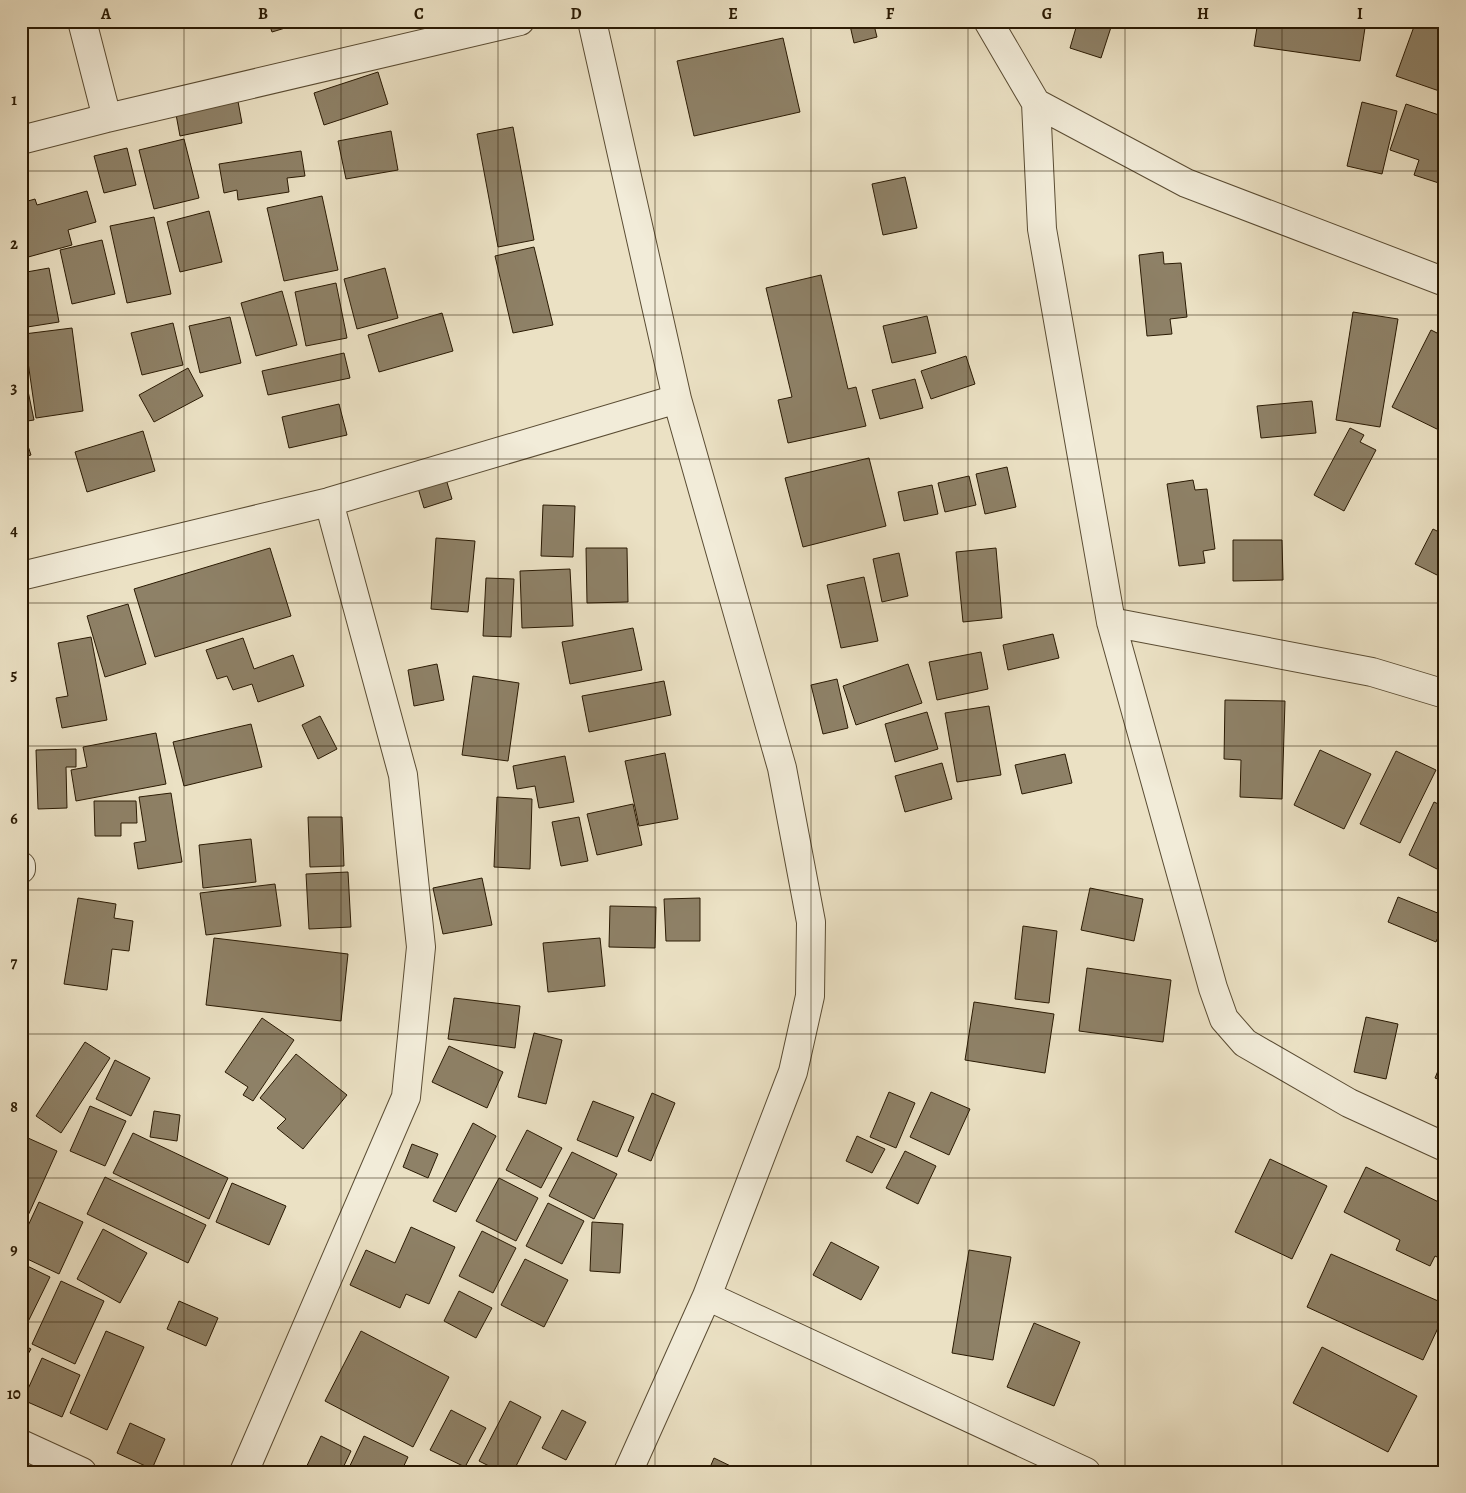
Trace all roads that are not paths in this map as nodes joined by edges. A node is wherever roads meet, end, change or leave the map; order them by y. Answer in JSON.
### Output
{"nodes":[{"id":1,"x":82,"y":21,"type":"edge"},
{"id":2,"x":520,"y":21,"type":"edge"},
{"id":3,"x":592,"y":21,"type":"edge"},
{"id":4,"x":988,"y":21,"type":"edge"},
{"id":5,"x":1036,"y":103,"type":"junction"},
{"id":6,"x":107,"y":118,"type":"junction"},
{"id":7,"x":21,"y":140,"type":"edge"},
{"id":8,"x":1445,"y":282,"type":"edge"},
{"id":9,"x":677,"y":399,"type":"junction"},
{"id":10,"x":329,"y":502,"type":"junction"},
{"id":11,"x":21,"y":576,"type":"edge"},
{"id":12,"x":1111,"y":622,"type":"junction"},
{"id":13,"x":1445,"y":694,"type":"edge"},
{"id":14,"x":1445,"y":1146,"type":"edge"},
{"id":15,"x":707,"y":1296,"type":"junction"},
{"id":16,"x":21,"y":1444,"type":"edge"},
{"id":17,"x":82,"y":1472,"type":"edge"},
{"id":18,"x":244,"y":1472,"type":"edge"},
{"id":19,"x":628,"y":1472,"type":"edge"},
{"id":20,"x":1086,"y":1472,"type":"edge"}],
"edges":[{"from":1,"to":6,"type":"street"},
{"from":2,"to":6,"type":"street"},
{"from":3,"to":9,"type":"street"},
{"from":4,"to":5,"type":"street"},
{"from":5,"to":8,"type":"street"},
{"from":5,"to":12,"type":"street"},
{"from":6,"to":7,"type":"street"},
{"from":9,"to":10,"type":"street"},
{"from":9,"to":15,"type":"street"},
{"from":10,"to":11,"type":"street"},
{"from":10,"to":18,"type":"street"},
{"from":12,"to":13,"type":"street"},
{"from":12,"to":14,"type":"street"},
{"from":15,"to":19,"type":"street"},
{"from":15,"to":20,"type":"street"},
{"from":16,"to":17,"type":"street"}]}
